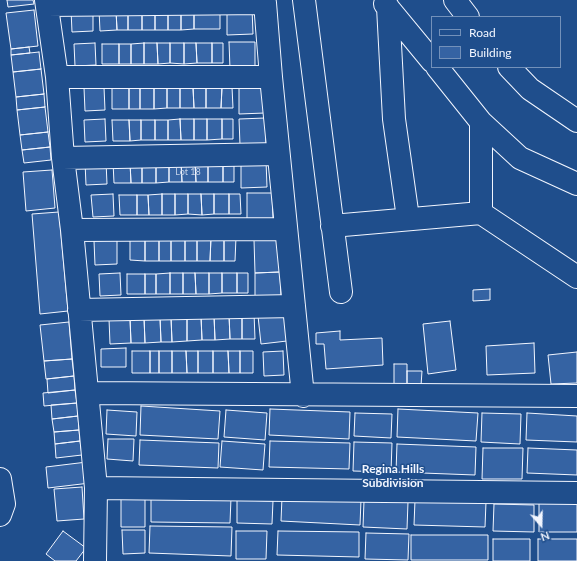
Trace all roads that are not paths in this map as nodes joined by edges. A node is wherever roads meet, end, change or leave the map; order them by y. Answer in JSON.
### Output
{"nodes":[{"id":1,"x":304,"y":0,"type":"edge"},
{"id":2,"x":455,"y":0,"type":"edge"},
{"id":3,"x":47,"y":3,"type":"edge"},
{"id":4,"x":385,"y":4,"type":"edge"},
{"id":5,"x":467,"y":16,"type":"edge"},
{"id":6,"x":431,"y":60,"type":"edge"},
{"id":7,"x":438,"y":68,"type":"edge"},
{"id":8,"x":510,"y":68,"type":"edge"},
{"id":9,"x":57,"y":77,"type":"junction"},
{"id":10,"x":271,"y":77,"type":"junction"},
{"id":11,"x":577,"y":121,"type":"edge"},
{"id":12,"x":481,"y":122,"type":"junction"},
{"id":13,"x":278,"y":154,"type":"junction"},
{"id":14,"x":63,"y":158,"type":"junction"},
{"id":15,"x":577,"y":184,"type":"edge"},
{"id":16,"x":481,"y":213,"type":"junction"},
{"id":17,"x":408,"y":218,"type":"junction"},
{"id":18,"x":332,"y":226,"type":"junction"},
{"id":19,"x":286,"y":229,"type":"junction"},
{"id":20,"x":72,"y":230,"type":"junction"},
{"id":21,"x":577,"y":277,"type":"edge"},
{"id":22,"x":341,"y":292,"type":"dead end"},
{"id":23,"x":294,"y":306,"type":"junction"},
{"id":24,"x":78,"y":310,"type":"junction"},
{"id":25,"x":88,"y":394,"type":"junction"},
{"id":26,"x":303,"y":396,"type":"junction"},
{"id":27,"x":577,"y":396,"type":"edge"},
{"id":28,"x":0,"y":478,"type":"edge"},
{"id":29,"x":96,"y":488,"type":"junction"},
{"id":30,"x":577,"y":493,"type":"edge"},
{"id":31,"x":0,"y":515,"type":"edge"},
{"id":32,"x":95,"y":561,"type":"edge"}],
"edges":[{"from":1,"to":18,"type":"main road"},
{"from":2,"to":5,"type":"main road"},
{"from":3,"to":9,"type":"main road"},
{"from":3,"to":10,"type":"main road"},
{"from":4,"to":6,"type":"main road"},
{"from":4,"to":17,"type":"main road"},
{"from":7,"to":12,"type":"main road"},
{"from":8,"to":11,"type":"main road"},
{"from":9,"to":10,"type":"main road"},
{"from":9,"to":14,"type":"main road"},
{"from":10,"to":13,"type":"main road"},
{"from":12,"to":15,"type":"main road"},
{"from":12,"to":16,"type":"main road"},
{"from":13,"to":14,"type":"main road"},
{"from":13,"to":19,"type":"main road"},
{"from":14,"to":20,"type":"main road"},
{"from":16,"to":17,"type":"main road"},
{"from":16,"to":21,"type":"main road"},
{"from":17,"to":18,"type":"main road"},
{"from":18,"to":22,"type":"main road"},
{"from":19,"to":20,"type":"main road"},
{"from":19,"to":23,"type":"main road"},
{"from":20,"to":24,"type":"main road"},
{"from":23,"to":24,"type":"main road"},
{"from":23,"to":26,"type":"main road"},
{"from":24,"to":25,"type":"main road"},
{"from":25,"to":26,"type":"main road"},
{"from":25,"to":29,"type":"main road"},
{"from":26,"to":27,"type":"main road"},
{"from":28,"to":31,"type":"main road"},
{"from":29,"to":30,"type":"main road"},
{"from":29,"to":32,"type":"main road"}]}
